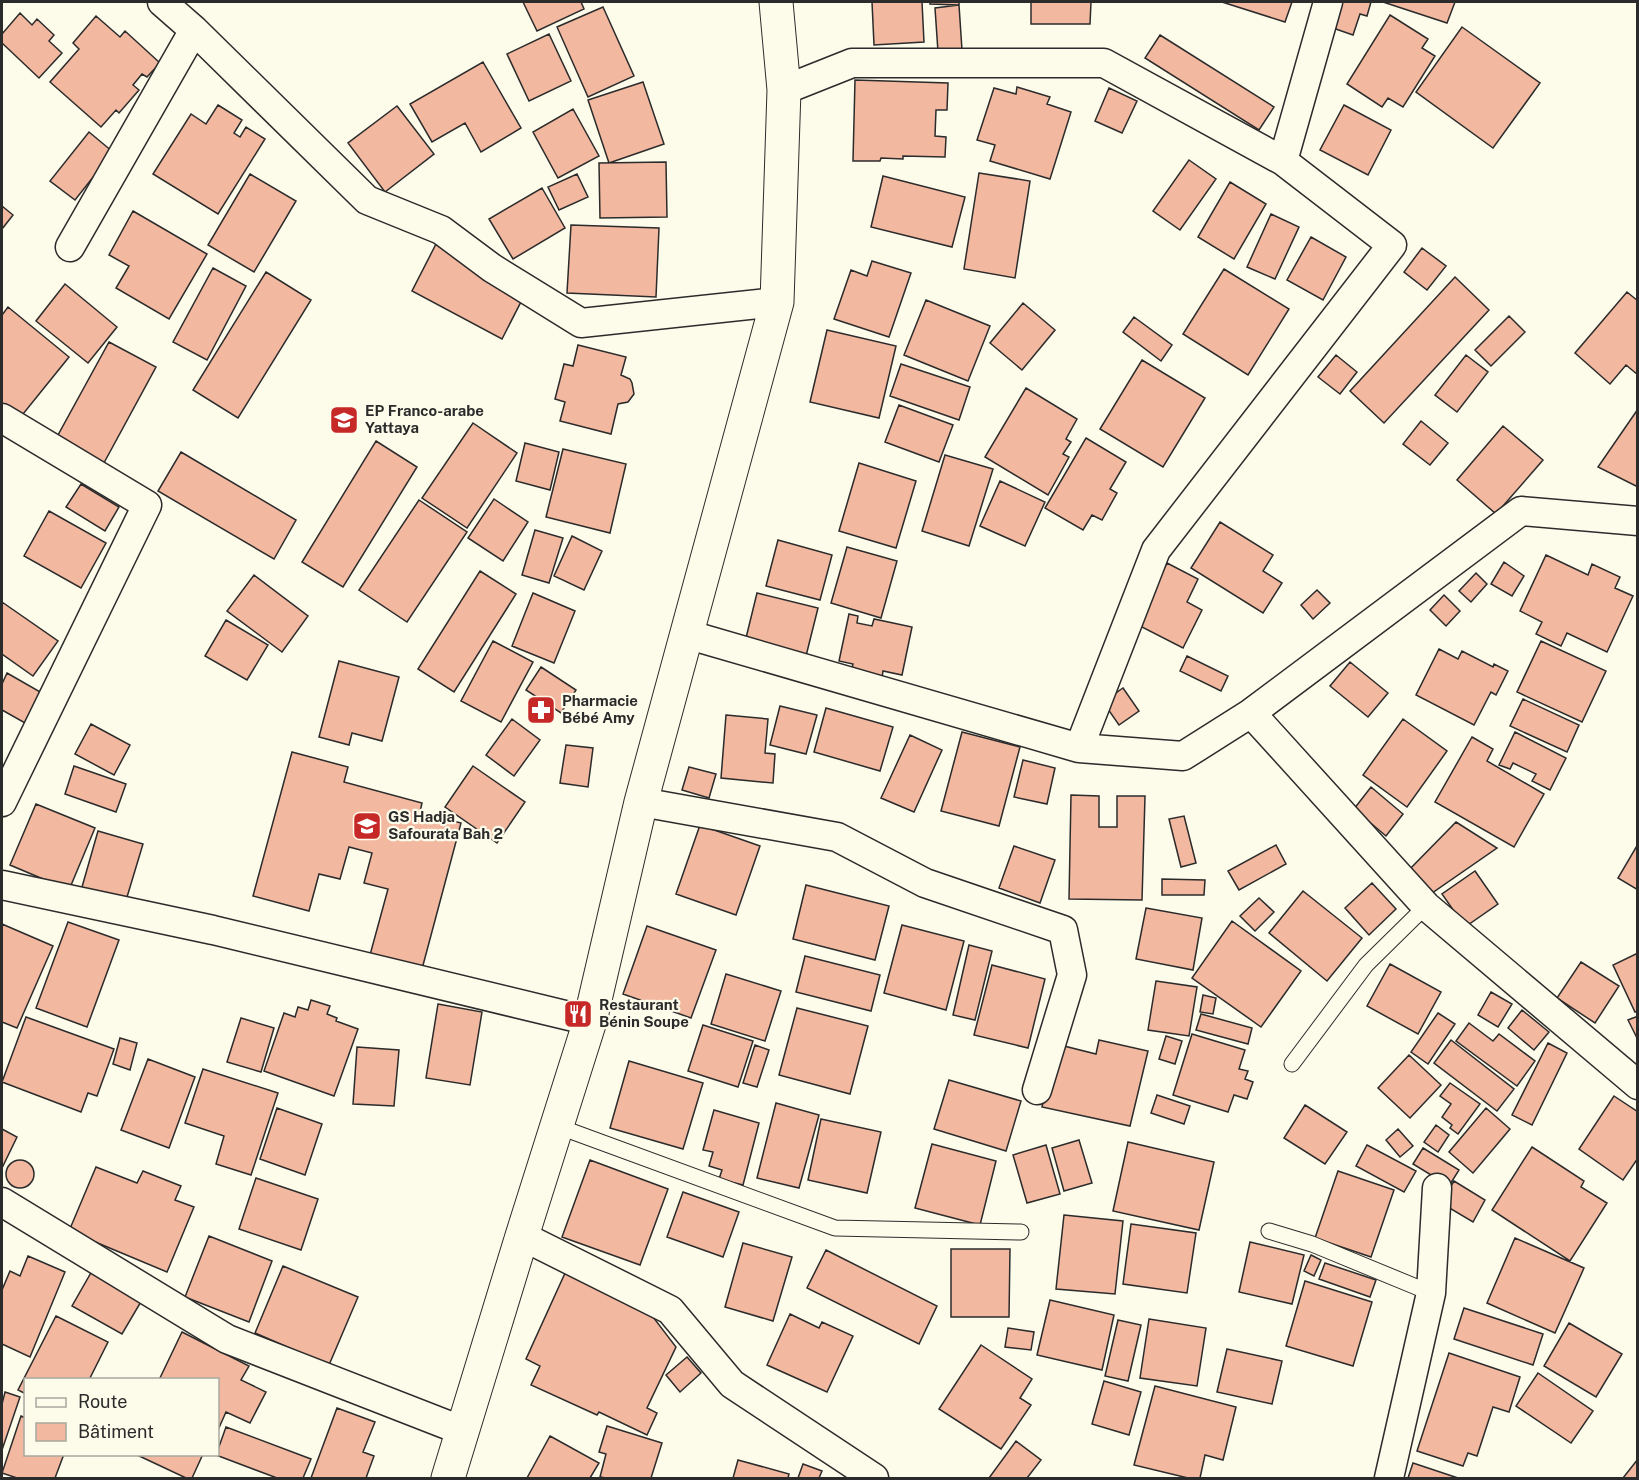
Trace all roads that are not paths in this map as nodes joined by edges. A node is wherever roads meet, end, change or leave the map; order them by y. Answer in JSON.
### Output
{"nodes":[{"id":1,"x":162,"y":2,"type":"edge"},
{"id":2,"x":776,"y":2,"type":"edge"},
{"id":3,"x":1328,"y":2,"type":"edge"},
{"id":4,"x":194,"y":30,"type":"junction"},
{"id":5,"x":784,"y":90,"type":"junction"},
{"id":6,"x":1283,"y":161,"type":"junction"},
{"id":7,"x":70,"y":247,"type":"dead end"},
{"id":8,"x":777,"y":302,"type":"junction"},
{"id":9,"x":2,"y":418,"type":"edge"},
{"id":10,"x":1638,"y":521,"type":"edge"},
{"id":11,"x":686,"y":634,"type":"junction"},
{"id":12,"x":1251,"y":714,"type":"junction"},
{"id":13,"x":1079,"y":748,"type":"junction"},
{"id":14,"x":2,"y":802,"type":"edge"},
{"id":15,"x":641,"y":802,"type":"junction"},
{"id":16,"x":2,"y":885,"type":"edge"},
{"id":17,"x":1426,"y":906,"type":"junction"},
{"id":18,"x":590,"y":1021,"type":"junction"},
{"id":19,"x":1293,"y":1064,"type":"dead end"},
{"id":20,"x":1638,"y":1086,"type":"edge"},
{"id":21,"x":1037,"y":1090,"type":"dead end"},
{"id":22,"x":557,"y":1126,"type":"junction"},
{"id":23,"x":1437,"y":1188,"type":"dead end"},
{"id":24,"x":2,"y":1202,"type":"edge"},
{"id":25,"x":1269,"y":1231,"type":"dead end"},
{"id":26,"x":1021,"y":1232,"type":"dead end"},
{"id":27,"x":522,"y":1236,"type":"junction"},
{"id":28,"x":1431,"y":1293,"type":"junction"},
{"id":29,"x":463,"y":1431,"type":"junction"},
{"id":30,"x":448,"y":1479,"type":"edge"},
{"id":31,"x":874,"y":1479,"type":"edge"},
{"id":32,"x":1389,"y":1479,"type":"edge"}],
"edges":[{"from":1,"to":4,"type":"street"},
{"from":2,"to":5,"type":"main road"},
{"from":3,"to":6,"type":"street"},
{"from":4,"to":7,"type":"street"},
{"from":4,"to":8,"type":"street"},
{"from":5,"to":6,"type":"street"},
{"from":5,"to":8,"type":"main road"},
{"from":6,"to":13,"type":"street"},
{"from":8,"to":11,"type":"main road"},
{"from":9,"to":14,"type":"street"},
{"from":10,"to":12,"type":"street"},
{"from":11,"to":13,"type":"street"},
{"from":11,"to":15,"type":"main road"},
{"from":12,"to":13,"type":"street"},
{"from":12,"to":17,"type":"street"},
{"from":15,"to":18,"type":"main road"},
{"from":15,"to":21,"type":"street"},
{"from":16,"to":18,"type":"street"},
{"from":17,"to":19,"type":"lane"},
{"from":17,"to":20,"type":"street"},
{"from":18,"to":22,"type":"main road"},
{"from":22,"to":26,"type":"lane"},
{"from":22,"to":27,"type":"main road"},
{"from":23,"to":28,"type":"street"},
{"from":24,"to":29,"type":"street"},
{"from":25,"to":28,"type":"lane"},
{"from":27,"to":29,"type":"main road"},
{"from":27,"to":31,"type":"street"},
{"from":28,"to":32,"type":"street"},
{"from":29,"to":30,"type":"main road"}]}
